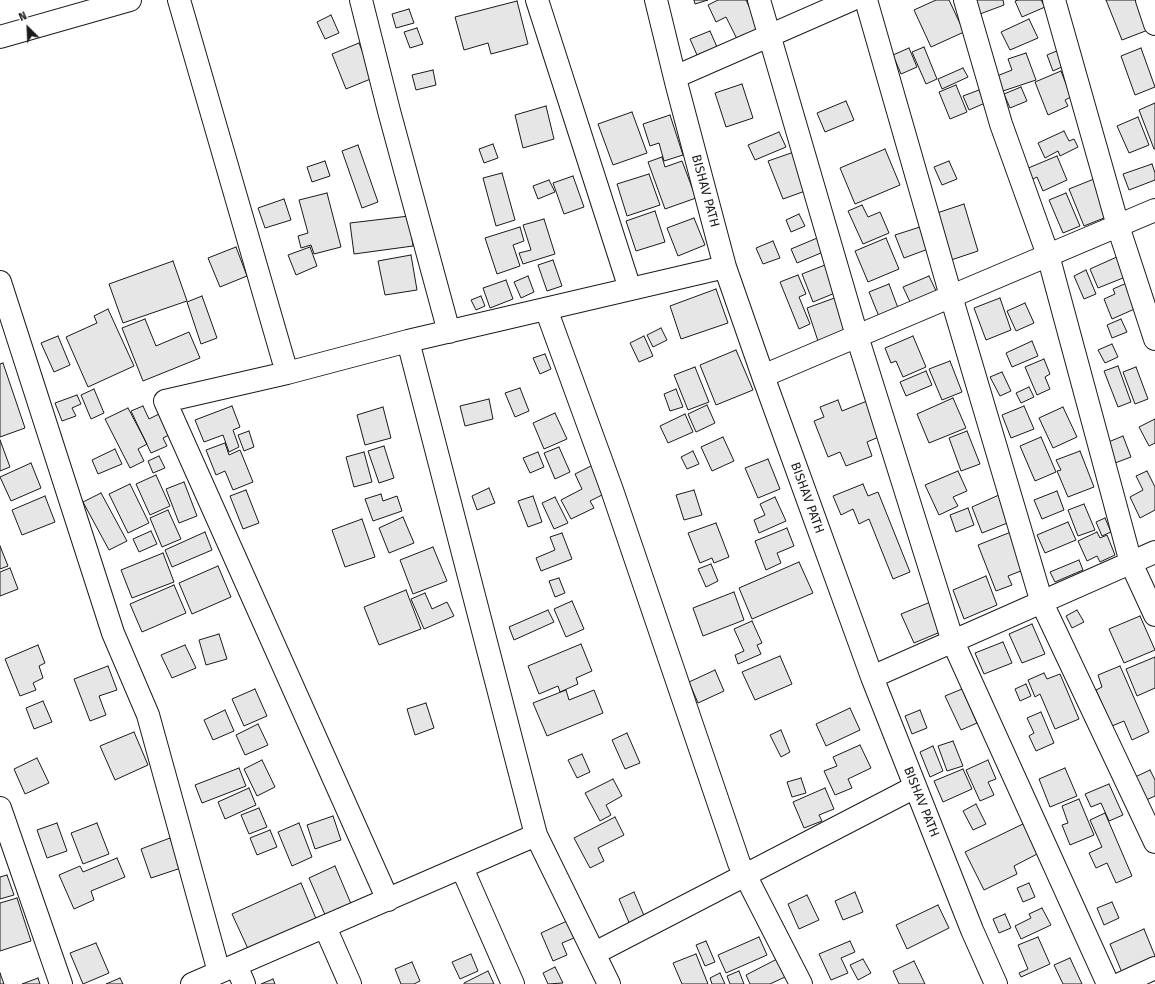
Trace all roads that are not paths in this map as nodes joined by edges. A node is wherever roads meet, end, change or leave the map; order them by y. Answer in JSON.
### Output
{"nodes":[{"id":1,"x":130,"y":0,"type":"edge"},
{"id":2,"x":179,"y":0,"type":"edge"},
{"id":3,"x":361,"y":0,"type":"edge"},
{"id":4,"x":537,"y":0,"type":"edge"},
{"id":5,"x":656,"y":0,"type":"edge"},
{"id":6,"x":759,"y":0,"type":"edge"},
{"id":7,"x":851,"y":0,"type":"edge"},
{"id":8,"x":866,"y":0,"type":"edge"},
{"id":9,"x":965,"y":0,"type":"edge"},
{"id":10,"x":1054,"y":0,"type":"edge"},
{"id":11,"x":1147,"y":0,"type":"edge"},
{"id":12,"x":1155,"y":24,"type":"edge"},
{"id":13,"x":769,"y":36,"type":"junction"},
{"id":14,"x":0,"y":37,"type":"edge"},
{"id":15,"x":675,"y":77,"type":"junction"},
{"id":16,"x":1155,"y":210,"type":"edge"},
{"id":17,"x":1118,"y":226,"type":"junction"},
{"id":18,"x":1048,"y":255,"type":"junction"},
{"id":19,"x":725,"y":267,"type":"junction"},
{"id":20,"x":0,"y":282,"type":"edge"},
{"id":21,"x":630,"y":289,"type":"junction"},
{"id":22,"x":951,"y":296,"type":"junction"},
{"id":23,"x":546,"y":309,"type":"junction"},
{"id":24,"x":448,"y":332,"type":"junction"},
{"id":25,"x":857,"y":336,"type":"junction"},
{"id":26,"x":1155,"y":339,"type":"edge"},
{"id":27,"x":408,"y":341,"type":"junction"},
{"id":28,"x":286,"y":374,"type":"junction"},
{"id":29,"x":763,"y":376,"type":"junction"},
{"id":30,"x":1155,"y":552,"type":"edge"},
{"id":31,"x":1131,"y":563,"type":"junction"},
{"id":32,"x":1042,"y":602,"type":"junction"},
{"id":33,"x":1155,"y":615,"type":"edge"},
{"id":34,"x":953,"y":642,"type":"junction"},
{"id":35,"x":872,"y":677,"type":"junction"},
{"id":36,"x":916,"y":787,"type":"junction"},
{"id":37,"x":0,"y":808,"type":"edge"},
{"id":38,"x":536,"y":835,"type":"junction"},
{"id":39,"x":1155,"y":842,"type":"edge"},
{"id":40,"x":462,"y":868,"type":"junction"},
{"id":41,"x":746,"y":875,"type":"junction"},
{"id":42,"x":388,"y":900,"type":"junction"},
{"id":43,"x":325,"y":927,"type":"junction"},
{"id":44,"x":594,"y":953,"type":"junction"},
{"id":45,"x":1155,"y":968,"type":"edge"},
{"id":46,"x":233,"y":974,"type":"edge"},
{"id":47,"x":61,"y":984,"type":"edge"},
{"id":48,"x":192,"y":984,"type":"edge"},
{"id":49,"x":350,"y":984,"type":"edge"},
{"id":50,"x":513,"y":984,"type":"edge"},
{"id":51,"x":609,"y":984,"type":"edge"},
{"id":52,"x":800,"y":984,"type":"edge"},
{"id":53,"x":996,"y":984,"type":"edge"},
{"id":54,"x":1108,"y":984,"type":"edge"},
{"id":55,"x":1120,"y":984,"type":"edge"}],
"edges":[{"from":1,"to":14,"type":"street"},
{"from":2,"to":28,"type":"street"},
{"from":3,"to":24,"type":"street"},
{"from":4,"to":21,"type":"street"},
{"from":5,"to":15,"type":"street","name":"BISHAV PATH"},
{"from":6,"to":13,"type":"street"},
{"from":7,"to":13,"type":"street"},
{"from":8,"to":22,"type":"street"},
{"from":9,"to":18,"type":"street"},
{"from":10,"to":17,"type":"street"},
{"from":11,"to":12,"type":"street"},
{"from":13,"to":15,"type":"street"},
{"from":13,"to":25,"type":"street"},
{"from":15,"to":19,"type":"street","name":"BISHAV PATH"},
{"from":16,"to":17,"type":"street"},
{"from":17,"to":18,"type":"street"},
{"from":17,"to":26,"type":"street"},
{"from":18,"to":22,"type":"street"},
{"from":18,"to":31,"type":"street"},
{"from":19,"to":21,"type":"street"},
{"from":19,"to":29,"type":"street","name":"BISHAV PATH"},
{"from":20,"to":46,"type":"street"},
{"from":21,"to":23,"type":"street"},
{"from":22,"to":25,"type":"street"},
{"from":22,"to":32,"type":"street"},
{"from":23,"to":24,"type":"street"},
{"from":23,"to":41,"type":"street"},
{"from":24,"to":27,"type":"street"},
{"from":25,"to":29,"type":"street"},
{"from":25,"to":34,"type":"street"},
{"from":27,"to":28,"type":"street"},
{"from":27,"to":38,"type":"street"},
{"from":28,"to":42,"type":"street"},
{"from":29,"to":35,"type":"street","name":"BISHAV PATH"},
{"from":30,"to":31,"type":"street"},
{"from":31,"to":32,"type":"street"},
{"from":31,"to":33,"type":"street"},
{"from":32,"to":34,"type":"street"},
{"from":32,"to":39,"type":"street"},
{"from":34,"to":35,"type":"street"},
{"from":34,"to":54,"type":"street"},
{"from":35,"to":36,"type":"street","name":"BISHAV PATH"},
{"from":36,"to":41,"type":"street"},
{"from":36,"to":53,"type":"street","name":"BISHAV PATH"},
{"from":37,"to":47,"type":"street"},
{"from":38,"to":40,"type":"street"},
{"from":38,"to":44,"type":"street"},
{"from":40,"to":42,"type":"street"},
{"from":40,"to":50,"type":"street"},
{"from":41,"to":44,"type":"street"},
{"from":41,"to":52,"type":"street"},
{"from":42,"to":43,"type":"street"},
{"from":43,"to":46,"type":"street"},
{"from":43,"to":49,"type":"street"},
{"from":44,"to":51,"type":"street"},
{"from":45,"to":55,"type":"street"},
{"from":46,"to":48,"type":"street"}]}
